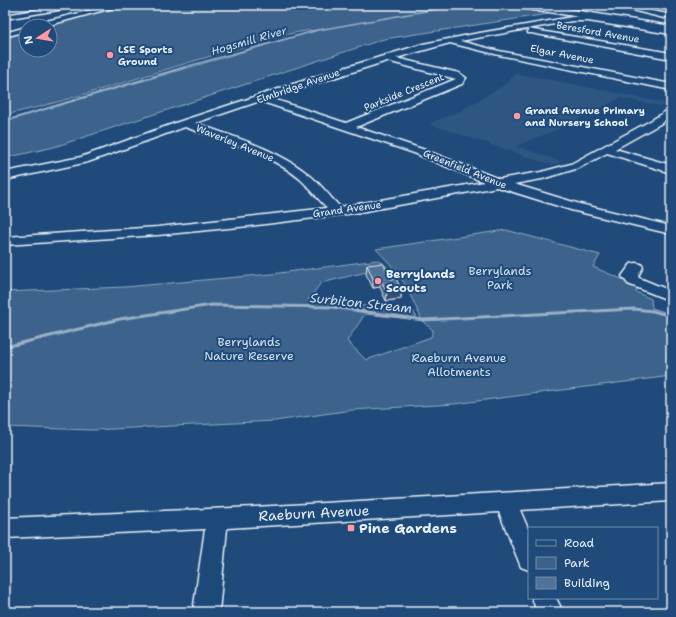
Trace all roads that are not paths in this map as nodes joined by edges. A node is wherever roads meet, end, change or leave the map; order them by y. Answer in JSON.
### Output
{"nodes":[{"id":1,"x":120,"y":5,"type":"edge"},
{"id":2,"x":516,"y":5,"type":"edge"},
{"id":3,"x":525,"y":5,"type":"edge"},
{"id":4,"x":537,"y":5,"type":"edge"},
{"id":5,"x":545,"y":5,"type":"edge"},
{"id":6,"x":614,"y":5,"type":"edge"},
{"id":7,"x":69,"y":6,"type":"edge"},
{"id":8,"x":91,"y":12,"type":"junction"},
{"id":9,"x":668,"y":15,"type":"edge"},
{"id":10,"x":5,"y":17,"type":"edge"},
{"id":11,"x":572,"y":18,"type":"junction"},
{"id":12,"x":584,"y":18,"type":"junction"},
{"id":13,"x":597,"y":18,"type":"junction"},
{"id":14,"x":58,"y":21,"type":"edge"},
{"id":15,"x":651,"y":22,"type":"junction"},
{"id":16,"x":521,"y":28,"type":"junction"},
{"id":17,"x":671,"y":28,"type":"edge"},
{"id":18,"x":18,"y":31,"type":"edge"},
{"id":19,"x":5,"y":35,"type":"edge"},
{"id":20,"x":449,"y":41,"type":"junction"},
{"id":21,"x":671,"y":56,"type":"edge"},
{"id":22,"x":385,"y":58,"type":"junction"},
{"id":23,"x":671,"y":87,"type":"edge"},
{"id":24,"x":263,"y":99,"type":"junction"},
{"id":25,"x":671,"y":111,"type":"edge"},
{"id":26,"x":656,"y":122,"type":"junction"},
{"id":27,"x":185,"y":124,"type":"junction"},
{"id":28,"x":348,"y":126,"type":"junction"},
{"id":29,"x":671,"y":126,"type":"edge"},
{"id":30,"x":605,"y":149,"type":"junction"},
{"id":31,"x":671,"y":169,"type":"edge"},
{"id":32,"x":5,"y":176,"type":"edge"},
{"id":33,"x":498,"y":183,"type":"junction"},
{"id":34,"x":337,"y":211,"type":"junction"},
{"id":35,"x":671,"y":230,"type":"edge"},
{"id":36,"x":5,"y":241,"type":"edge"},
{"id":37,"x":636,"y":267,"type":"dead end"},
{"id":38,"x":671,"y":296,"type":"edge"},
{"id":39,"x":671,"y":492,"type":"edge"},
{"id":40,"x":506,"y":502,"type":"junction"},
{"id":41,"x":217,"y":519,"type":"junction"},
{"id":42,"x":5,"y":528,"type":"edge"},
{"id":43,"x":528,"y":557,"type":"edge"},
{"id":44,"x":544,"y":599,"type":"edge"},
{"id":45,"x":206,"y":612,"type":"edge"},
{"id":46,"x":550,"y":612,"type":"edge"}],
"edges":[{"from":1,"to":8,"type":"street"},
{"from":2,"to":11,"type":"street"},
{"from":3,"to":13,"type":"highway"},
{"from":4,"to":17,"type":"highway"},
{"from":5,"to":15,"type":"street"},
{"from":6,"to":9,"type":"street"},
{"from":7,"to":8,"type":"street"},
{"from":7,"to":10,"type":"street"},
{"from":8,"to":14,"type":"street"},
{"from":9,"to":15,"type":"street"},
{"from":11,"to":12,"type":"street","name":"Elmbridge Avenue"},
{"from":11,"to":16,"type":"street","name":"Elmbridge Avenue"},
{"from":12,"to":13,"type":"street","name":"Elmbridge Avenue"},
{"from":12,"to":17,"type":"street"},
{"from":13,"to":17,"type":"highway"},
{"from":15,"to":17,"type":"street"},
{"from":16,"to":20,"type":"street","name":"Elmbridge Avenue"},
{"from":16,"to":21,"type":"street","name":"Beresford Avenue"},
{"from":18,"to":19,"type":"street"},
{"from":20,"to":22,"type":"street","name":"Elmbridge Avenue"},
{"from":20,"to":23,"type":"street","name":"Elgar Avenue"},
{"from":22,"to":24,"type":"street","name":"Elmbridge Avenue"},
{"from":22,"to":28,"type":"street","name":"Parkside Crescent"},
{"from":24,"to":27,"type":"street","name":"Elmbridge Avenue"},
{"from":24,"to":28,"type":"street","name":"Greenfield Avenue"},
{"from":25,"to":26,"type":"street","name":"Grand Avenue"},
{"from":26,"to":29,"type":"street"},
{"from":26,"to":30,"type":"street","name":"Grand Avenue"},
{"from":27,"to":32,"type":"street","name":"Elmbridge Avenue"},
{"from":27,"to":34,"type":"street","name":"Waverley Avenue"},
{"from":28,"to":33,"type":"street","name":"Greenfield Avenue"},
{"from":30,"to":31,"type":"street"},
{"from":30,"to":33,"type":"street","name":"Grand Avenue"},
{"from":33,"to":34,"type":"street","name":"Grand Avenue"},
{"from":33,"to":35,"type":"street","name":"Greenfield Avenue"},
{"from":34,"to":36,"type":"street","name":"Grand Avenue"},
{"from":37,"to":38,"type":"street"},
{"from":39,"to":40,"type":"street","name":"Raeburn Avenue"},
{"from":40,"to":41,"type":"street","name":"Raeburn Avenue"},
{"from":40,"to":43,"type":"street"},
{"from":41,"to":42,"type":"street","name":"Raeburn Avenue"},
{"from":41,"to":45,"type":"street"},
{"from":44,"to":46,"type":"street"}]}
